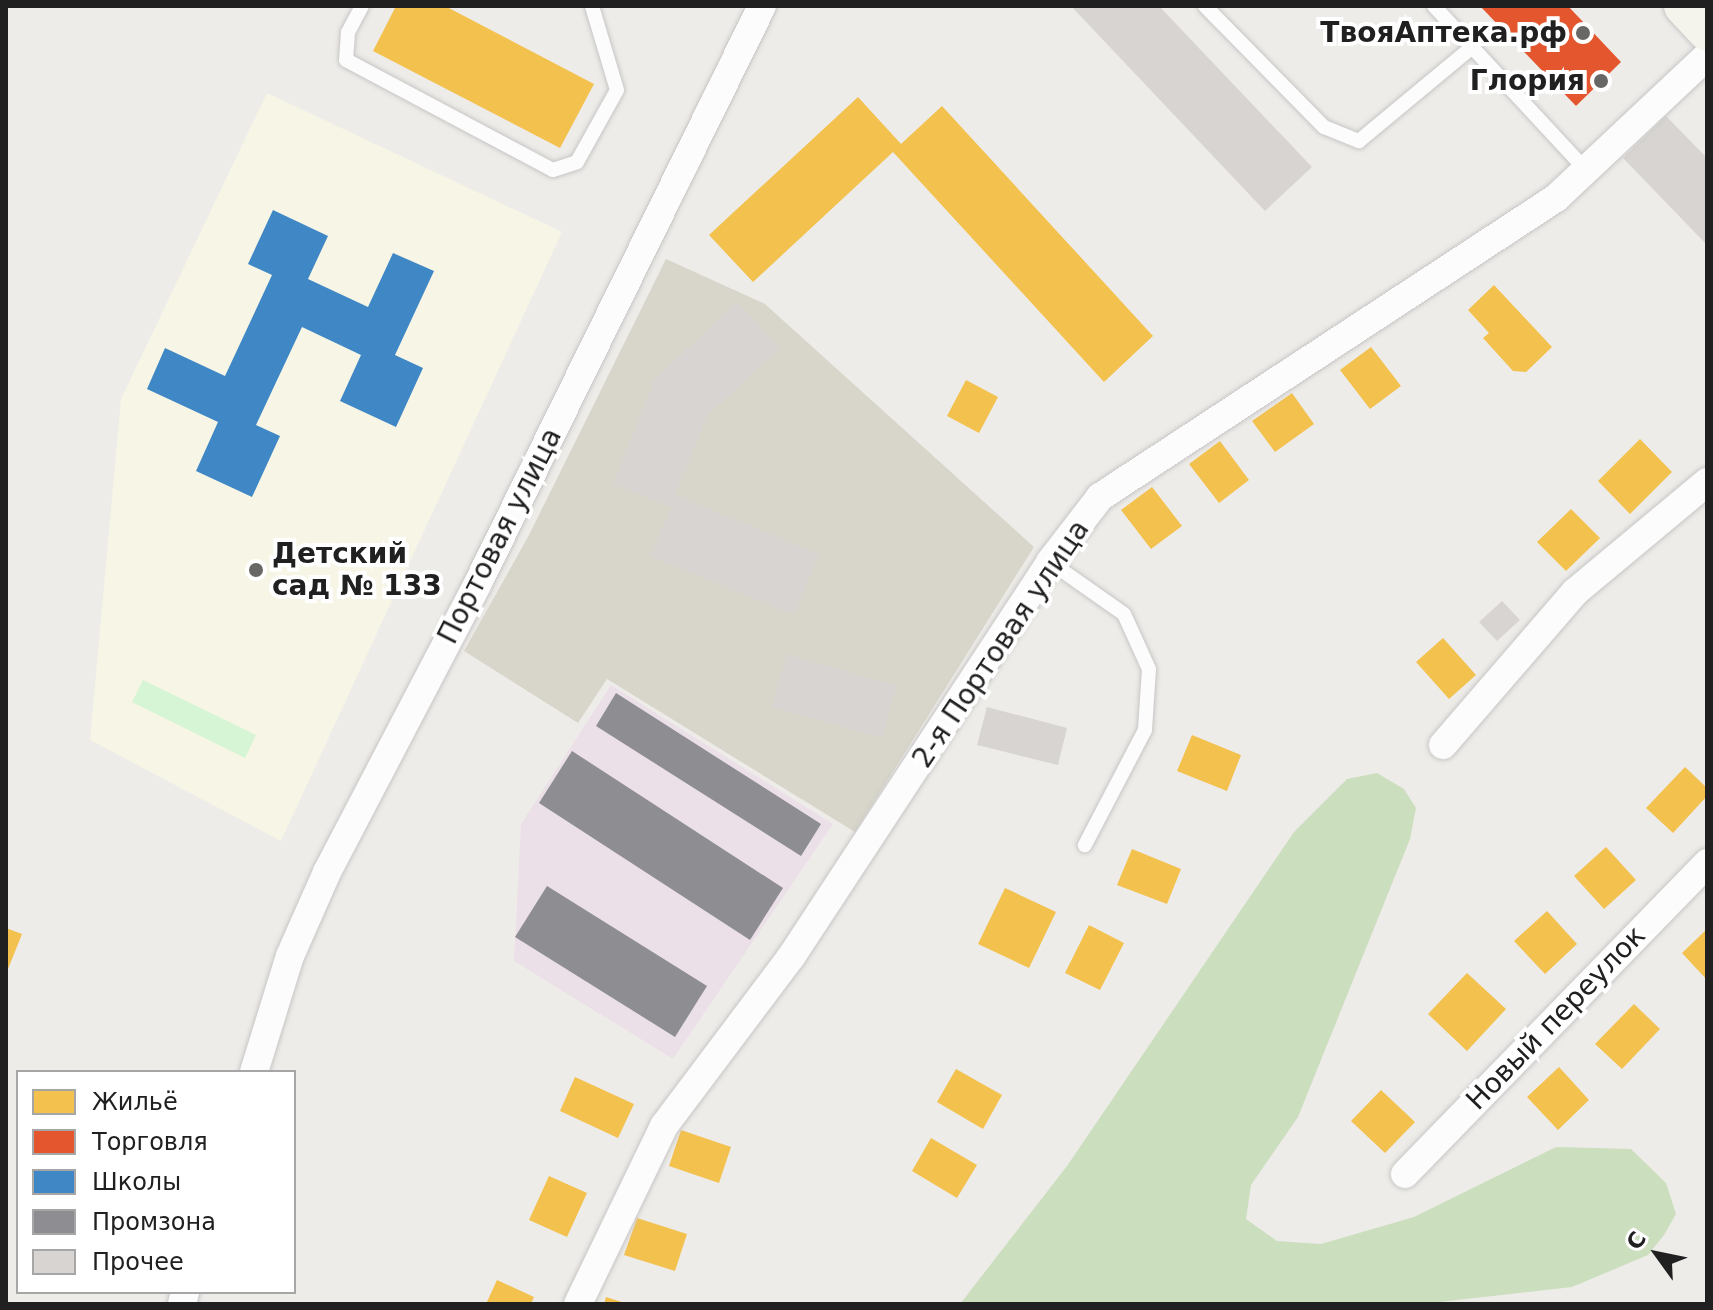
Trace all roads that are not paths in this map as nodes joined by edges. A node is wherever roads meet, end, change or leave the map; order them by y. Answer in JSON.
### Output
{"nodes":[{"id":1,"x":362,"y":6,"type":"edge"},
{"id":2,"x":592,"y":6,"type":"edge"},
{"id":3,"x":762,"y":6,"type":"edge"},
{"id":4,"x":1205,"y":6,"type":"edge"},
{"id":5,"x":1434,"y":6,"type":"edge"},
{"id":6,"x":1683,"y":6,"type":"edge"},
{"id":7,"x":1707,"y":32,"type":"edge"},
{"id":8,"x":1471,"y":48,"type":"junction"},
{"id":9,"x":1707,"y":56,"type":"edge"},
{"id":10,"x":1586,"y":170,"type":"junction"},
{"id":11,"x":1707,"y":482,"type":"edge"},
{"id":12,"x":1050,"y":562,"type":"junction"},
{"id":13,"x":1443,"y":745,"type":"dead end"},
{"id":14,"x":1085,"y":845,"type":"dead end"},
{"id":15,"x":1707,"y":863,"type":"edge"},
{"id":16,"x":255,"y":1070,"type":"edge"},
{"id":17,"x":1405,"y":1174,"type":"dead end"},
{"id":18,"x":578,"y":1304,"type":"edge"}],
"edges":[{"from":1,"to":2,"type":"lane"},
{"from":3,"to":16,"type":"street","name":"Портовая улица"},
{"from":4,"to":8,"type":"lane"},
{"from":5,"to":8,"type":"lane"},
{"from":6,"to":7,"type":"main road"},
{"from":8,"to":10,"type":"lane"},
{"from":9,"to":10,"type":"street","name":"2-я Портовая улица"},
{"from":10,"to":12,"type":"street","name":"2-я Портовая улица"},
{"from":11,"to":13,"type":"street"},
{"from":12,"to":14,"type":"lane"},
{"from":12,"to":18,"type":"street","name":"2-я Портовая улица"},
{"from":15,"to":17,"type":"street","name":"Новый переулок"}]}
